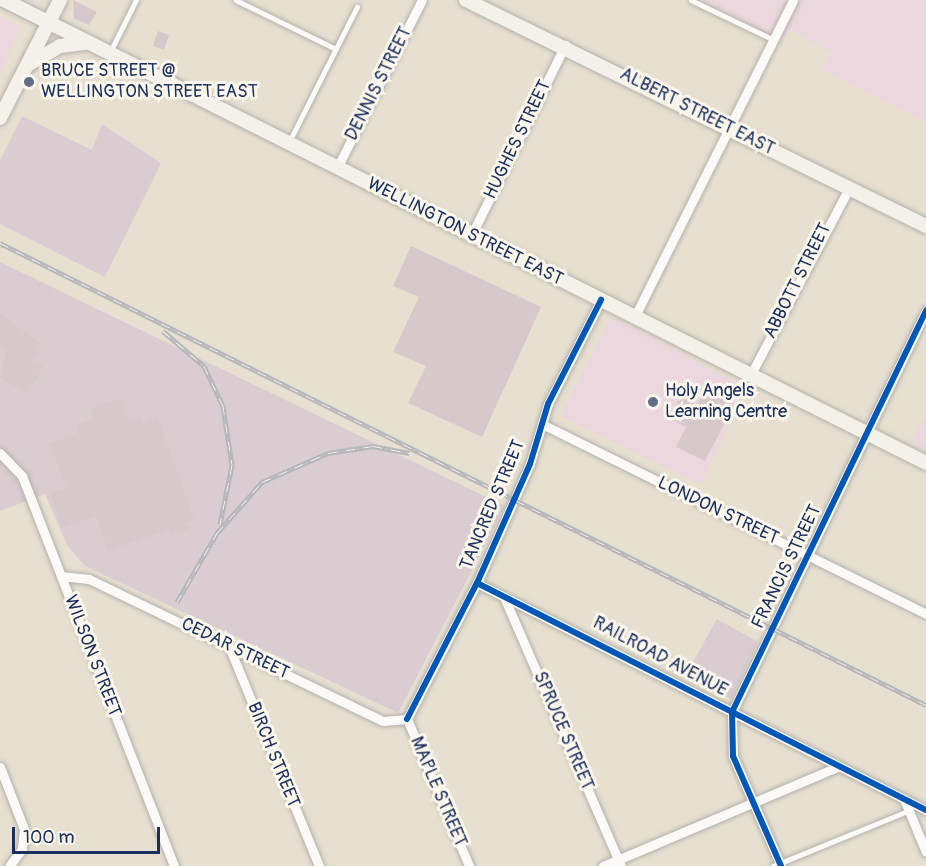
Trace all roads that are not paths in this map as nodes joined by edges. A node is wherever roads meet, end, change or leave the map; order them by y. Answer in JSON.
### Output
{"nodes":[{"id":1,"x":4,"y":0,"type":"edge"},
{"id":2,"x":60,"y":0,"type":"edge"},
{"id":3,"x":136,"y":0,"type":"edge"},
{"id":4,"x":236,"y":0,"type":"edge"},
{"id":5,"x":422,"y":0,"type":"edge"},
{"id":6,"x":466,"y":0,"type":"edge"},
{"id":7,"x":691,"y":0,"type":"edge"},
{"id":8,"x":793,"y":0,"type":"edge"},
{"id":9,"x":357,"y":7,"type":"dead end"},
{"id":10,"x":49,"y":23,"type":"junction"},
{"id":11,"x":774,"y":40,"type":"junction"},
{"id":12,"x":88,"y":43,"type":"junction"},
{"id":13,"x":565,"y":45,"type":"junction"},
{"id":14,"x":336,"y":49,"type":"junction"},
{"id":15,"x":110,"y":53,"type":"junction"},
{"id":16,"x":28,"y":65,"type":"junction"},
{"id":17,"x":0,"y":118,"type":"edge"},
{"id":18,"x":731,"y":129,"type":"junction"},
{"id":19,"x":289,"y":142,"type":"junction"},
{"id":20,"x":337,"y":168,"type":"junction"},
{"id":21,"x":849,"y":188,"type":"junction"},
{"id":22,"x":926,"y":226,"type":"edge"},
{"id":23,"x":471,"y":234,"type":"junction"},
{"id":24,"x":601,"y":300,"type":"junction"},
{"id":25,"x":926,"y":310,"type":"edge"},
{"id":26,"x":634,"y":316,"type":"junction"},
{"id":27,"x":750,"y":376,"type":"junction"},
{"id":28,"x":542,"y":424,"type":"junction"},
{"id":29,"x":866,"y":433,"type":"junction"},
{"id":30,"x":0,"y":453,"type":"edge"},
{"id":31,"x":926,"y":463,"type":"edge"},
{"id":32,"x":810,"y":556,"type":"junction"},
{"id":33,"x":61,"y":576,"type":"junction"},
{"id":34,"x":477,"y":583,"type":"junction"},
{"id":35,"x":504,"y":597,"type":"junction"},
{"id":36,"x":926,"y":614,"type":"edge"},
{"id":37,"x":228,"y":644,"type":"junction"},
{"id":38,"x":732,"y":712,"type":"junction"},
{"id":39,"x":407,"y":719,"type":"junction"},
{"id":40,"x":0,"y":767,"type":"edge"},
{"id":41,"x":837,"y":767,"type":"junction"},
{"id":42,"x":904,"y":799,"type":"junction"},
{"id":43,"x":753,"y":801,"type":"junction"},
{"id":44,"x":924,"y":809,"type":"edge"},
{"id":45,"x":908,"y":810,"type":"junction"},
{"id":46,"x":926,"y":852,"type":"edge"},
{"id":47,"x":619,"y":863,"type":"edge"},
{"id":48,"x":778,"y":865,"type":"edge"},
{"id":49,"x":9,"y":866,"type":"edge"},
{"id":50,"x":174,"y":866,"type":"edge"},
{"id":51,"x":319,"y":866,"type":"edge"},
{"id":52,"x":469,"y":866,"type":"edge"},
{"id":53,"x":603,"y":866,"type":"edge"}],
"edges":[{"from":1,"to":10,"type":"main road","name":"WELLINGTON STREET EAST"},
{"from":2,"to":10,"type":"main road"},
{"from":3,"to":15,"type":"lane"},
{"from":4,"to":14,"type":"lane"},
{"from":5,"to":20,"type":"street","name":"DENNIS STREET"},
{"from":6,"to":13,"type":"main road","name":"ALBERT STREET EAST"},
{"from":7,"to":11,"type":"lane"},
{"from":8,"to":11,"type":"street"},
{"from":9,"to":14,"type":"lane"},
{"from":10,"to":12,"type":"main road","name":"WELLINGTON STREET EAST"},
{"from":10,"to":16,"type":"main road"},
{"from":11,"to":18,"type":"street"},
{"from":12,"to":15,"type":"main road","name":"WELLINGTON STREET EAST"},
{"from":12,"to":16,"type":"main road"},
{"from":13,"to":18,"type":"main road","name":"ALBERT STREET EAST"},
{"from":13,"to":23,"type":"street","name":"HUGHES STREET"},
{"from":14,"to":19,"type":"lane"},
{"from":15,"to":19,"type":"main road","name":"WELLINGTON STREET EAST"},
{"from":16,"to":17,"type":"main road"},
{"from":18,"to":21,"type":"main road","name":"ALBERT STREET EAST"},
{"from":18,"to":26,"type":"street"},
{"from":19,"to":20,"type":"main road","name":"WELLINGTON STREET EAST"},
{"from":20,"to":23,"type":"main road","name":"WELLINGTON STREET EAST"},
{"from":21,"to":22,"type":"main road","name":"ALBERT STREET EAST"},
{"from":21,"to":27,"type":"street","name":"ABBOTT STREET"},
{"from":23,"to":24,"type":"main road","name":"WELLINGTON STREET EAST"},
{"from":24,"to":26,"type":"main road","name":"WELLINGTON STREET EAST"},
{"from":24,"to":28,"type":"street","name":"TANCRED STREET"},
{"from":25,"to":29,"type":"street","name":"FRANCIS STREET"},
{"from":26,"to":27,"type":"main road","name":"WELLINGTON STREET EAST"},
{"from":27,"to":29,"type":"main road","name":"WELLINGTON STREET EAST"},
{"from":28,"to":32,"type":"street","name":"LONDON STREET"},
{"from":28,"to":34,"type":"street","name":"TANCRED STREET"},
{"from":29,"to":31,"type":"main road","name":"WELLINGTON STREET EAST"},
{"from":29,"to":32,"type":"street","name":"FRANCIS STREET"},
{"from":30,"to":33,"type":"street","name":"WILSON STREET"},
{"from":32,"to":36,"type":"street","name":"LONDON STREET"},
{"from":32,"to":38,"type":"street","name":"FRANCIS STREET"},
{"from":33,"to":37,"type":"street","name":"CEDAR STREET"},
{"from":33,"to":50,"type":"street","name":"WILSON STREET"},
{"from":34,"to":35,"type":"street","name":"RAILROAD AVENUE"},
{"from":34,"to":39,"type":"street","name":"TANCRED STREET"},
{"from":35,"to":38,"type":"street","name":"RAILROAD AVENUE"},
{"from":35,"to":47,"type":"street","name":"SPRUCE STREET"},
{"from":37,"to":39,"type":"street","name":"CEDAR STREET"},
{"from":37,"to":51,"type":"street","name":"BIRCH STREET"},
{"from":38,"to":41,"type":"street","name":"RAILROAD AVENUE"},
{"from":38,"to":43,"type":"street"},
{"from":39,"to":52,"type":"street","name":"MAPLE STREET"},
{"from":40,"to":49,"type":"street"},
{"from":41,"to":42,"type":"street","name":"RAILROAD AVENUE"},
{"from":41,"to":43,"type":"street"},
{"from":42,"to":44,"type":"street","name":"RAILROAD AVENUE"},
{"from":42,"to":45,"type":"street"},
{"from":43,"to":47,"type":"street"},
{"from":43,"to":48,"type":"street"},
{"from":44,"to":45,"type":"lane"},
{"from":45,"to":46,"type":"street"},
{"from":45,"to":48,"type":"lane"},
{"from":47,"to":53,"type":"street"}]}
